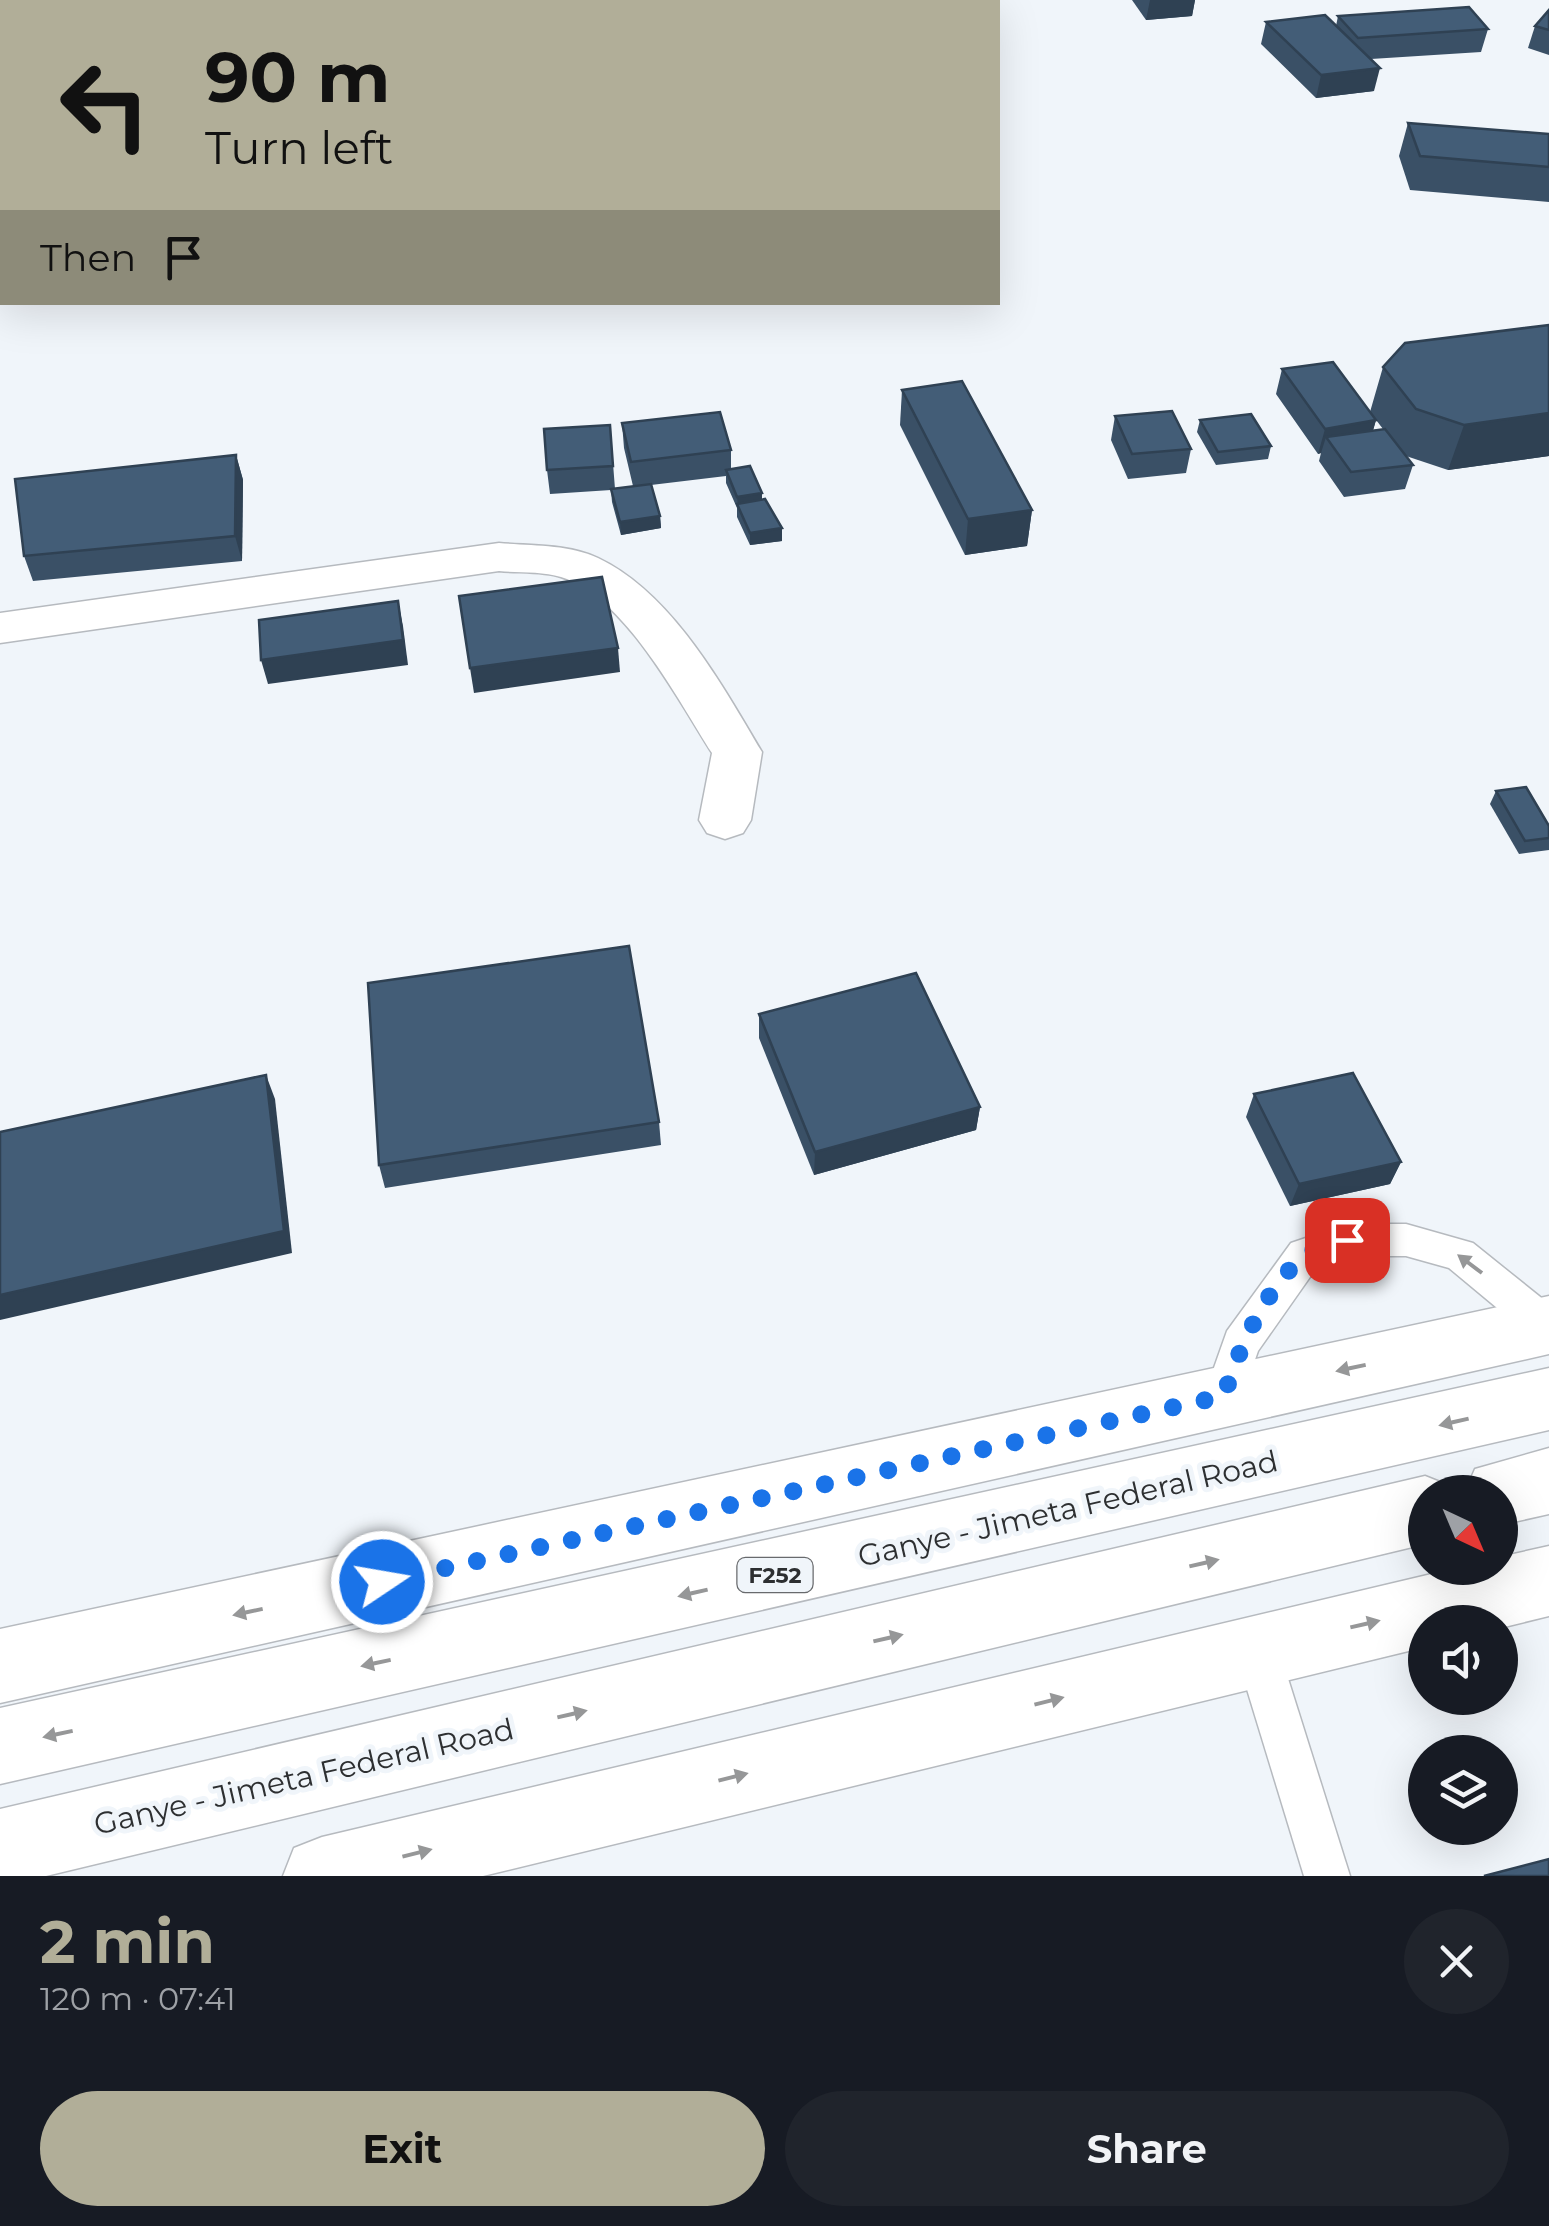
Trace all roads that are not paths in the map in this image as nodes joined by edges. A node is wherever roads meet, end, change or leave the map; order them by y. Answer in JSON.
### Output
{"nodes":[{"id":1,"x":0,"y":628,"type":"edge"},
{"id":2,"x":724,"y":820,"type":"dead end"},
{"id":3,"x":1548,"y":1325,"type":"edge"},
{"id":4,"x":1224,"y":1396,"type":"junction"},
{"id":5,"x":1549,"y":1400,"type":"edge"},
{"id":6,"x":1549,"y":1480,"type":"edge"},
{"id":7,"x":1518,"y":1487,"type":"edge"},
{"id":8,"x":1408,"y":1514,"type":"edge"},
{"id":9,"x":1549,"y":1581,"type":"edge"},
{"id":10,"x":1258,"y":1650,"type":"junction"},
{"id":11,"x":0,"y":1666,"type":"edge"},
{"id":12,"x":0,"y":1746,"type":"edge"},
{"id":13,"x":0,"y":1848,"type":"edge"},
{"id":14,"x":322,"y":1876,"type":"edge"},
{"id":15,"x":1326,"y":1876,"type":"edge"}],
"edges":[{"from":1,"to":2,"type":"street"},
{"from":3,"to":4,"type":"street","one_way":true},
{"from":3,"to":4,"type":"lane","one_way":true},
{"from":4,"to":11,"type":"street","one_way":true},
{"from":5,"to":12,"type":"street","name":"Ganye - Jimeta Federal Road","number":"F252","one_way":true},
{"from":6,"to":7,"type":"street"},
{"from":13,"to":8,"type":"street","name":"Ganye - Jimeta Federal Road","one_way":true},
{"from":10,"to":9,"type":"street","one_way":true},
{"from":14,"to":10,"type":"street","one_way":true},
{"from":10,"to":15,"type":"lane"}]}
